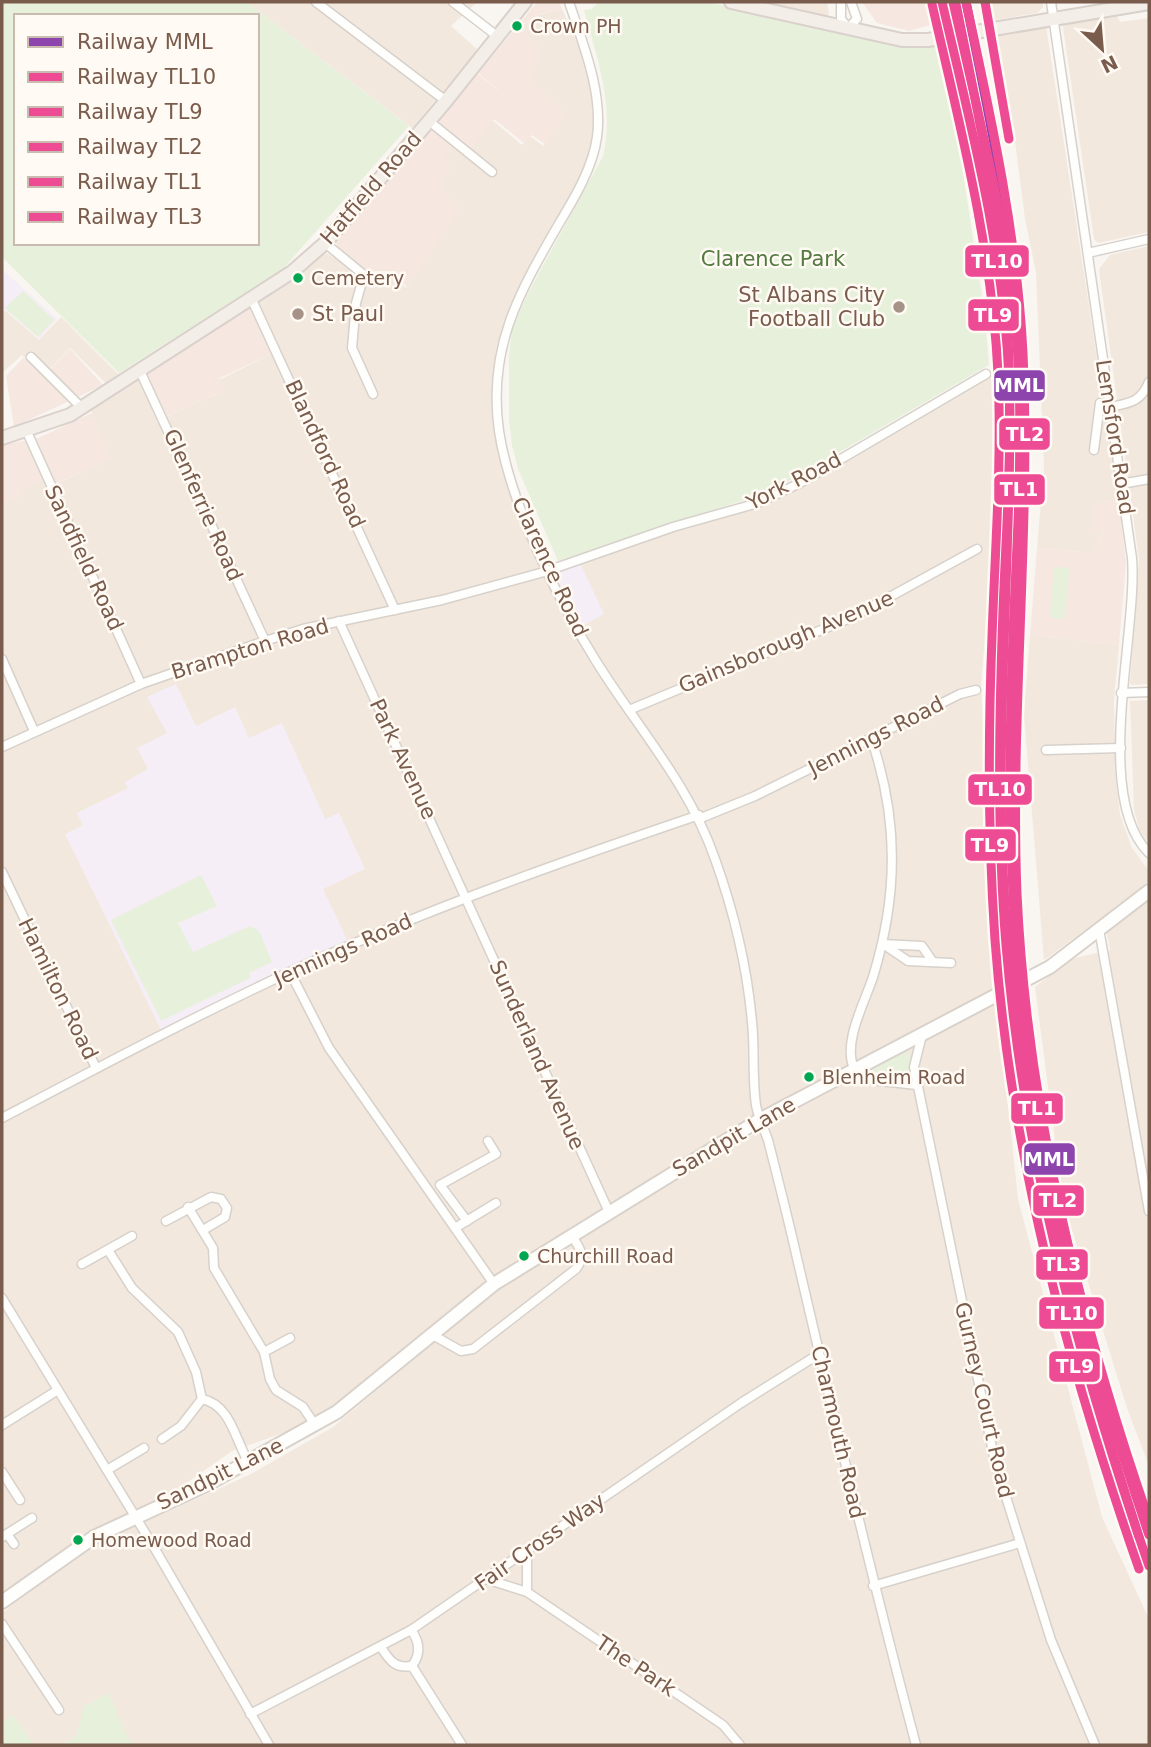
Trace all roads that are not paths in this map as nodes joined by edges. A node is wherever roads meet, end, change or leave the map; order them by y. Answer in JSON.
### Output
{"nodes":[{"id":1,"x":316,"y":2,"type":"edge"},
{"id":2,"x":453,"y":2,"type":"edge"},
{"id":3,"x":525,"y":2,"type":"edge"},
{"id":4,"x":569,"y":2,"type":"edge"},
{"id":5,"x":731,"y":2,"type":"edge"},
{"id":6,"x":841,"y":2,"type":"edge"},
{"id":7,"x":851,"y":2,"type":"edge"},
{"id":8,"x":1051,"y":2,"type":"edge"},
{"id":9,"x":1149,"y":3,"type":"edge"},
{"id":10,"x":1054,"y":17,"type":"junction"},
{"id":11,"x":848,"y":28,"type":"junction"},
{"id":12,"x":497,"y":36,"type":"junction"},
{"id":13,"x":446,"y":101,"type":"junction"},
{"id":14,"x":429,"y":121,"type":"junction"},
{"id":15,"x":492,"y":172,"type":"dead end"},
{"id":16,"x":1149,"y":239,"type":"edge"},
{"id":17,"x":325,"y":243,"type":"junction"},
{"id":18,"x":1088,"y":253,"type":"junction"},
{"id":19,"x":252,"y":300,"type":"junction"},
{"id":20,"x":30,"y":357,"type":"dead end"},
{"id":21,"x":140,"y":371,"type":"junction"},
{"id":22,"x":986,"y":374,"type":"dead end"},
{"id":23,"x":1148,"y":389,"type":"edge"},
{"id":24,"x":373,"y":394,"type":"dead end"},
{"id":25,"x":1100,"y":404,"type":"dead end"},
{"id":26,"x":1110,"y":407,"type":"junction"},
{"id":27,"x":82,"y":408,"type":"junction"},
{"id":28,"x":27,"y":432,"type":"junction"},
{"id":29,"x":1114,"y":433,"type":"junction"},
{"id":30,"x":1095,"y":434,"type":"junction"},
{"id":31,"x":2,"y":438,"type":"edge"},
{"id":32,"x":1094,"y":450,"type":"dead end"},
{"id":33,"x":1149,"y":479,"type":"edge"},
{"id":34,"x":1121,"y":484,"type":"junction"},
{"id":35,"x":977,"y":549,"type":"dead end"},
{"id":36,"x":548,"y":570,"type":"junction"},
{"id":37,"x":395,"y":610,"type":"junction"},
{"id":38,"x":339,"y":621,"type":"junction"},
{"id":39,"x":265,"y":641,"type":"junction"},
{"id":40,"x":2,"y":659,"type":"edge"},
{"id":41,"x":141,"y":684,"type":"junction"},
{"id":42,"x":976,"y":690,"type":"dead end"},
{"id":43,"x":1149,"y":692,"type":"edge"},
{"id":44,"x":1121,"y":693,"type":"junction"},
{"id":45,"x":629,"y":710,"type":"junction"},
{"id":46,"x":34,"y":732,"type":"junction"},
{"id":47,"x":872,"y":738,"type":"junction"},
{"id":48,"x":2,"y":747,"type":"edge"},
{"id":49,"x":1121,"y":748,"type":"junction"},
{"id":50,"x":1046,"y":750,"type":"dead end"},
{"id":51,"x":700,"y":816,"type":"junction"},
{"id":52,"x":1149,"y":853,"type":"edge"},
{"id":53,"x":2,"y":872,"type":"edge"},
{"id":54,"x":1149,"y":891,"type":"edge"},
{"id":55,"x":466,"y":898,"type":"junction"},
{"id":56,"x":1100,"y":929,"type":"junction"},
{"id":57,"x":1082,"y":943,"type":"junction"},
{"id":58,"x":883,"y":944,"type":"junction"},
{"id":59,"x":1103,"y":952,"type":"junction"},
{"id":60,"x":933,"y":962,"type":"junction"},
{"id":61,"x":951,"y":963,"type":"dead end"},
{"id":62,"x":290,"y":972,"type":"junction"},
{"id":63,"x":922,"y":1035,"type":"junction"},
{"id":64,"x":96,"y":1068,"type":"junction"},
{"id":65,"x":855,"y":1070,"type":"junction"},
{"id":66,"x":842,"y":1077,"type":"junction"},
{"id":67,"x":917,"y":1086,"type":"junction"},
{"id":68,"x":2,"y":1118,"type":"edge"},
{"id":69,"x":761,"y":1119,"type":"junction"},
{"id":70,"x":488,"y":1141,"type":"dead end"},
{"id":71,"x":440,"y":1185,"type":"junction"},
{"id":72,"x":430,"y":1191,"type":"junction"},
{"id":73,"x":496,"y":1203,"type":"dead end"},
{"id":74,"x":188,"y":1207,"type":"junction"},
{"id":75,"x":1149,"y":1211,"type":"edge"},
{"id":76,"x":609,"y":1212,"type":"junction"},
{"id":77,"x":166,"y":1221,"type":"dead end"},
{"id":78,"x":467,"y":1221,"type":"junction"},
{"id":79,"x":455,"y":1228,"type":"junction"},
{"id":80,"x":203,"y":1230,"type":"junction"},
{"id":81,"x":132,"y":1236,"type":"dead end"},
{"id":82,"x":572,"y":1236,"type":"junction"},
{"id":83,"x":108,"y":1250,"type":"junction"},
{"id":84,"x":82,"y":1264,"type":"dead end"},
{"id":85,"x":494,"y":1284,"type":"junction"},
{"id":86,"x":2,"y":1298,"type":"edge"},
{"id":87,"x":431,"y":1334,"type":"junction"},
{"id":88,"x":290,"y":1338,"type":"dead end"},
{"id":89,"x":264,"y":1352,"type":"junction"},
{"id":90,"x":819,"y":1354,"type":"junction"},
{"id":91,"x":58,"y":1390,"type":"junction"},
{"id":92,"x":202,"y":1399,"type":"junction"},
{"id":93,"x":2,"y":1425,"type":"edge"},
{"id":94,"x":315,"y":1425,"type":"junction"},
{"id":95,"x":162,"y":1439,"type":"dead end"},
{"id":96,"x":144,"y":1448,"type":"dead end"},
{"id":97,"x":249,"y":1462,"type":"junction"},
{"id":98,"x":107,"y":1470,"type":"junction"},
{"id":99,"x":2,"y":1472,"type":"edge"},
{"id":100,"x":20,"y":1500,"type":"dead end"},
{"id":101,"x":135,"y":1515,"type":"junction"},
{"id":102,"x":32,"y":1518,"type":"dead end"},
{"id":103,"x":4,"y":1536,"type":"edge"},
{"id":104,"x":1020,"y":1542,"type":"junction"},
{"id":105,"x":14,"y":1544,"type":"dead end"},
{"id":106,"x":527,"y":1551,"type":"junction"},
{"id":107,"x":486,"y":1580,"type":"junction"},
{"id":108,"x":873,"y":1586,"type":"junction"},
{"id":109,"x":527,"y":1592,"type":"junction"},
{"id":110,"x":2,"y":1602,"type":"edge"},
{"id":111,"x":2,"y":1624,"type":"edge"},
{"id":112,"x":411,"y":1630,"type":"junction"},
{"id":113,"x":381,"y":1647,"type":"junction"},
{"id":114,"x":412,"y":1666,"type":"junction"},
{"id":115,"x":59,"y":1710,"type":"dead end"},
{"id":116,"x":250,"y":1714,"type":"junction"},
{"id":117,"x":269,"y":1745,"type":"edge"},
{"id":118,"x":462,"y":1745,"type":"edge"},
{"id":119,"x":740,"y":1745,"type":"edge"},
{"id":120,"x":916,"y":1745,"type":"edge"},
{"id":121,"x":1095,"y":1745,"type":"edge"}],
"edges":[{"from":1,"to":13,"type":"street"},
{"from":2,"to":12,"type":"street"},
{"from":3,"to":12,"type":"main road","name":"Hatfield Road"},
{"from":4,"to":36,"type":"street","name":"Clarence Road"},
{"from":5,"to":11,"type":"main road"},
{"from":6,"to":11,"type":"street"},
{"from":7,"to":11,"type":"street"},
{"from":8,"to":10,"type":"street","name":"Lemsford Road"},
{"from":9,"to":10,"type":"main road"},
{"from":10,"to":11,"type":"main road"},
{"from":10,"to":18,"type":"street","name":"Lemsford Road"},
{"from":12,"to":13,"type":"main road","name":"Hatfield Road"},
{"from":13,"to":14,"type":"main road","name":"Hatfield Road"},
{"from":14,"to":15,"type":"street"},
{"from":14,"to":17,"type":"main road","name":"Hatfield Road"},
{"from":16,"to":18,"type":"street"},
{"from":17,"to":19,"type":"main road","name":"Hatfield Road"},
{"from":17,"to":24,"type":"street"},
{"from":18,"to":26,"type":"street","name":"Lemsford Road"},
{"from":19,"to":21,"type":"main road","name":"Hatfield Road"},
{"from":19,"to":37,"type":"street","name":"Blandford Road"},
{"from":20,"to":27,"type":"street"},
{"from":21,"to":27,"type":"main road","name":"Hatfield Road"},
{"from":21,"to":39,"type":"street","name":"Glenferrie Road"},
{"from":22,"to":36,"type":"street","name":"York Road"},
{"from":23,"to":26,"type":"street"},
{"from":25,"to":30,"type":"street"},
{"from":26,"to":29,"type":"street","name":"Lemsford Road"},
{"from":27,"to":28,"type":"main road","name":"Hatfield Road"},
{"from":28,"to":31,"type":"main road","name":"Hatfield Road"},
{"from":28,"to":41,"type":"street","name":"Sandfield Road"},
{"from":29,"to":30,"type":"street"},
{"from":29,"to":34,"type":"street","name":"Lemsford Road"},
{"from":30,"to":32,"type":"street"},
{"from":33,"to":34,"type":"street"},
{"from":34,"to":44,"type":"street","name":"Lemsford Road"},
{"from":35,"to":45,"type":"street","name":"Gainsborough Avenue"},
{"from":36,"to":37,"type":"street","name":"Brampton Road"},
{"from":36,"to":45,"type":"street","name":"Clarence Road"},
{"from":37,"to":38,"type":"street","name":"Brampton Road"},
{"from":38,"to":39,"type":"street","name":"Brampton Road"},
{"from":38,"to":55,"type":"street","name":"Park Avenue"},
{"from":39,"to":41,"type":"street","name":"Brampton Road"},
{"from":40,"to":46,"type":"street"},
{"from":41,"to":46,"type":"street","name":"Brampton Road"},
{"from":42,"to":47,"type":"street","name":"Jennings Road"},
{"from":43,"to":44,"type":"street"},
{"from":44,"to":49,"type":"street","name":"Lemsford Road"},
{"from":45,"to":51,"type":"street","name":"Clarence Road"},
{"from":46,"to":48,"type":"street","name":"Brampton Road"},
{"from":47,"to":51,"type":"street","name":"Jennings Road"},
{"from":47,"to":58,"type":"street"},
{"from":49,"to":50,"type":"street"},
{"from":49,"to":52,"type":"street","name":"Lemsford Road"},
{"from":51,"to":55,"type":"street","name":"Jennings Road"},
{"from":51,"to":69,"type":"street","name":"Clarence Road"},
{"from":53,"to":64,"type":"street","name":"Hamilton Road"},
{"from":54,"to":56,"type":"street","name":"Sandpit Lane"},
{"from":55,"to":62,"type":"street","name":"Jennings Road"},
{"from":55,"to":76,"type":"street","name":"Sunderland Avenue"},
{"from":56,"to":57,"type":"street","name":"Sandpit Lane"},
{"from":56,"to":59,"type":"street"},
{"from":57,"to":59,"type":"street"},
{"from":57,"to":63,"type":"street","name":"Sandpit Lane"},
{"from":58,"to":60,"type":"street"},
{"from":58,"to":60,"type":"street"},
{"from":58,"to":65,"type":"street"},
{"from":59,"to":75,"type":"street"},
{"from":60,"to":61,"type":"street"},
{"from":62,"to":64,"type":"street","name":"Jennings Road"},
{"from":62,"to":72,"type":"street"},
{"from":63,"to":65,"type":"street","name":"Sandpit Lane"},
{"from":63,"to":67,"type":"street","name":"Gurney Court Road"},
{"from":64,"to":68,"type":"street","name":"Jennings Road"},
{"from":65,"to":66,"type":"street","name":"Sandpit Lane"},
{"from":66,"to":67,"type":"street"},
{"from":66,"to":69,"type":"street","name":"Sandpit Lane"},
{"from":67,"to":104,"type":"street","name":"Gurney Court Road"},
{"from":69,"to":76,"type":"street","name":"Sandpit Lane"},
{"from":69,"to":90,"type":"street","name":"Charmouth Road"},
{"from":70,"to":71,"type":"street"},
{"from":71,"to":72,"type":"street"},
{"from":71,"to":78,"type":"street"},
{"from":72,"to":79,"type":"street"},
{"from":73,"to":78,"type":"street"},
{"from":74,"to":77,"type":"street"},
{"from":74,"to":80,"type":"street"},
{"from":74,"to":80,"type":"street"},
{"from":76,"to":82,"type":"street","name":"Sandpit Lane"},
{"from":78,"to":79,"type":"street"},
{"from":79,"to":85,"type":"street"},
{"from":80,"to":89,"type":"street"},
{"from":81,"to":83,"type":"street"},
{"from":82,"to":85,"type":"street","name":"Sandpit Lane"},
{"from":82,"to":87,"type":"street"},
{"from":83,"to":84,"type":"street"},
{"from":83,"to":92,"type":"street"},
{"from":85,"to":87,"type":"street","name":"Sandpit Lane"},
{"from":86,"to":91,"type":"street"},
{"from":87,"to":94,"type":"street","name":"Sandpit Lane"},
{"from":88,"to":89,"type":"street"},
{"from":89,"to":94,"type":"street"},
{"from":90,"to":106,"type":"street","name":"Fair Cross Way"},
{"from":90,"to":108,"type":"street","name":"Charmouth Road"},
{"from":91,"to":93,"type":"street"},
{"from":91,"to":98,"type":"street"},
{"from":92,"to":95,"type":"street"},
{"from":92,"to":97,"type":"street"},
{"from":94,"to":97,"type":"street","name":"Sandpit Lane"},
{"from":96,"to":98,"type":"street"},
{"from":97,"to":101,"type":"street","name":"Sandpit Lane"},
{"from":98,"to":101,"type":"street"},
{"from":99,"to":100,"type":"street"},
{"from":101,"to":110,"type":"street","name":"Sandpit Lane"},
{"from":101,"to":116,"type":"street"},
{"from":102,"to":103,"type":"street"},
{"from":103,"to":105,"type":"street"},
{"from":104,"to":108,"type":"street"},
{"from":104,"to":121,"type":"street","name":"Gurney Court Road"},
{"from":106,"to":107,"type":"street","name":"Fair Cross Way"},
{"from":106,"to":109,"type":"street"},
{"from":107,"to":109,"type":"street","name":"The Park"},
{"from":107,"to":112,"type":"street","name":"Fair Cross Way"},
{"from":108,"to":120,"type":"street","name":"Charmouth Road"},
{"from":109,"to":119,"type":"street","name":"The Park"},
{"from":111,"to":115,"type":"street"},
{"from":112,"to":113,"type":"street","name":"Fair Cross Way"},
{"from":112,"to":114,"type":"street"},
{"from":113,"to":114,"type":"street"},
{"from":113,"to":116,"type":"street","name":"Fair Cross Way"},
{"from":114,"to":118,"type":"street"},
{"from":116,"to":117,"type":"street"}]}
